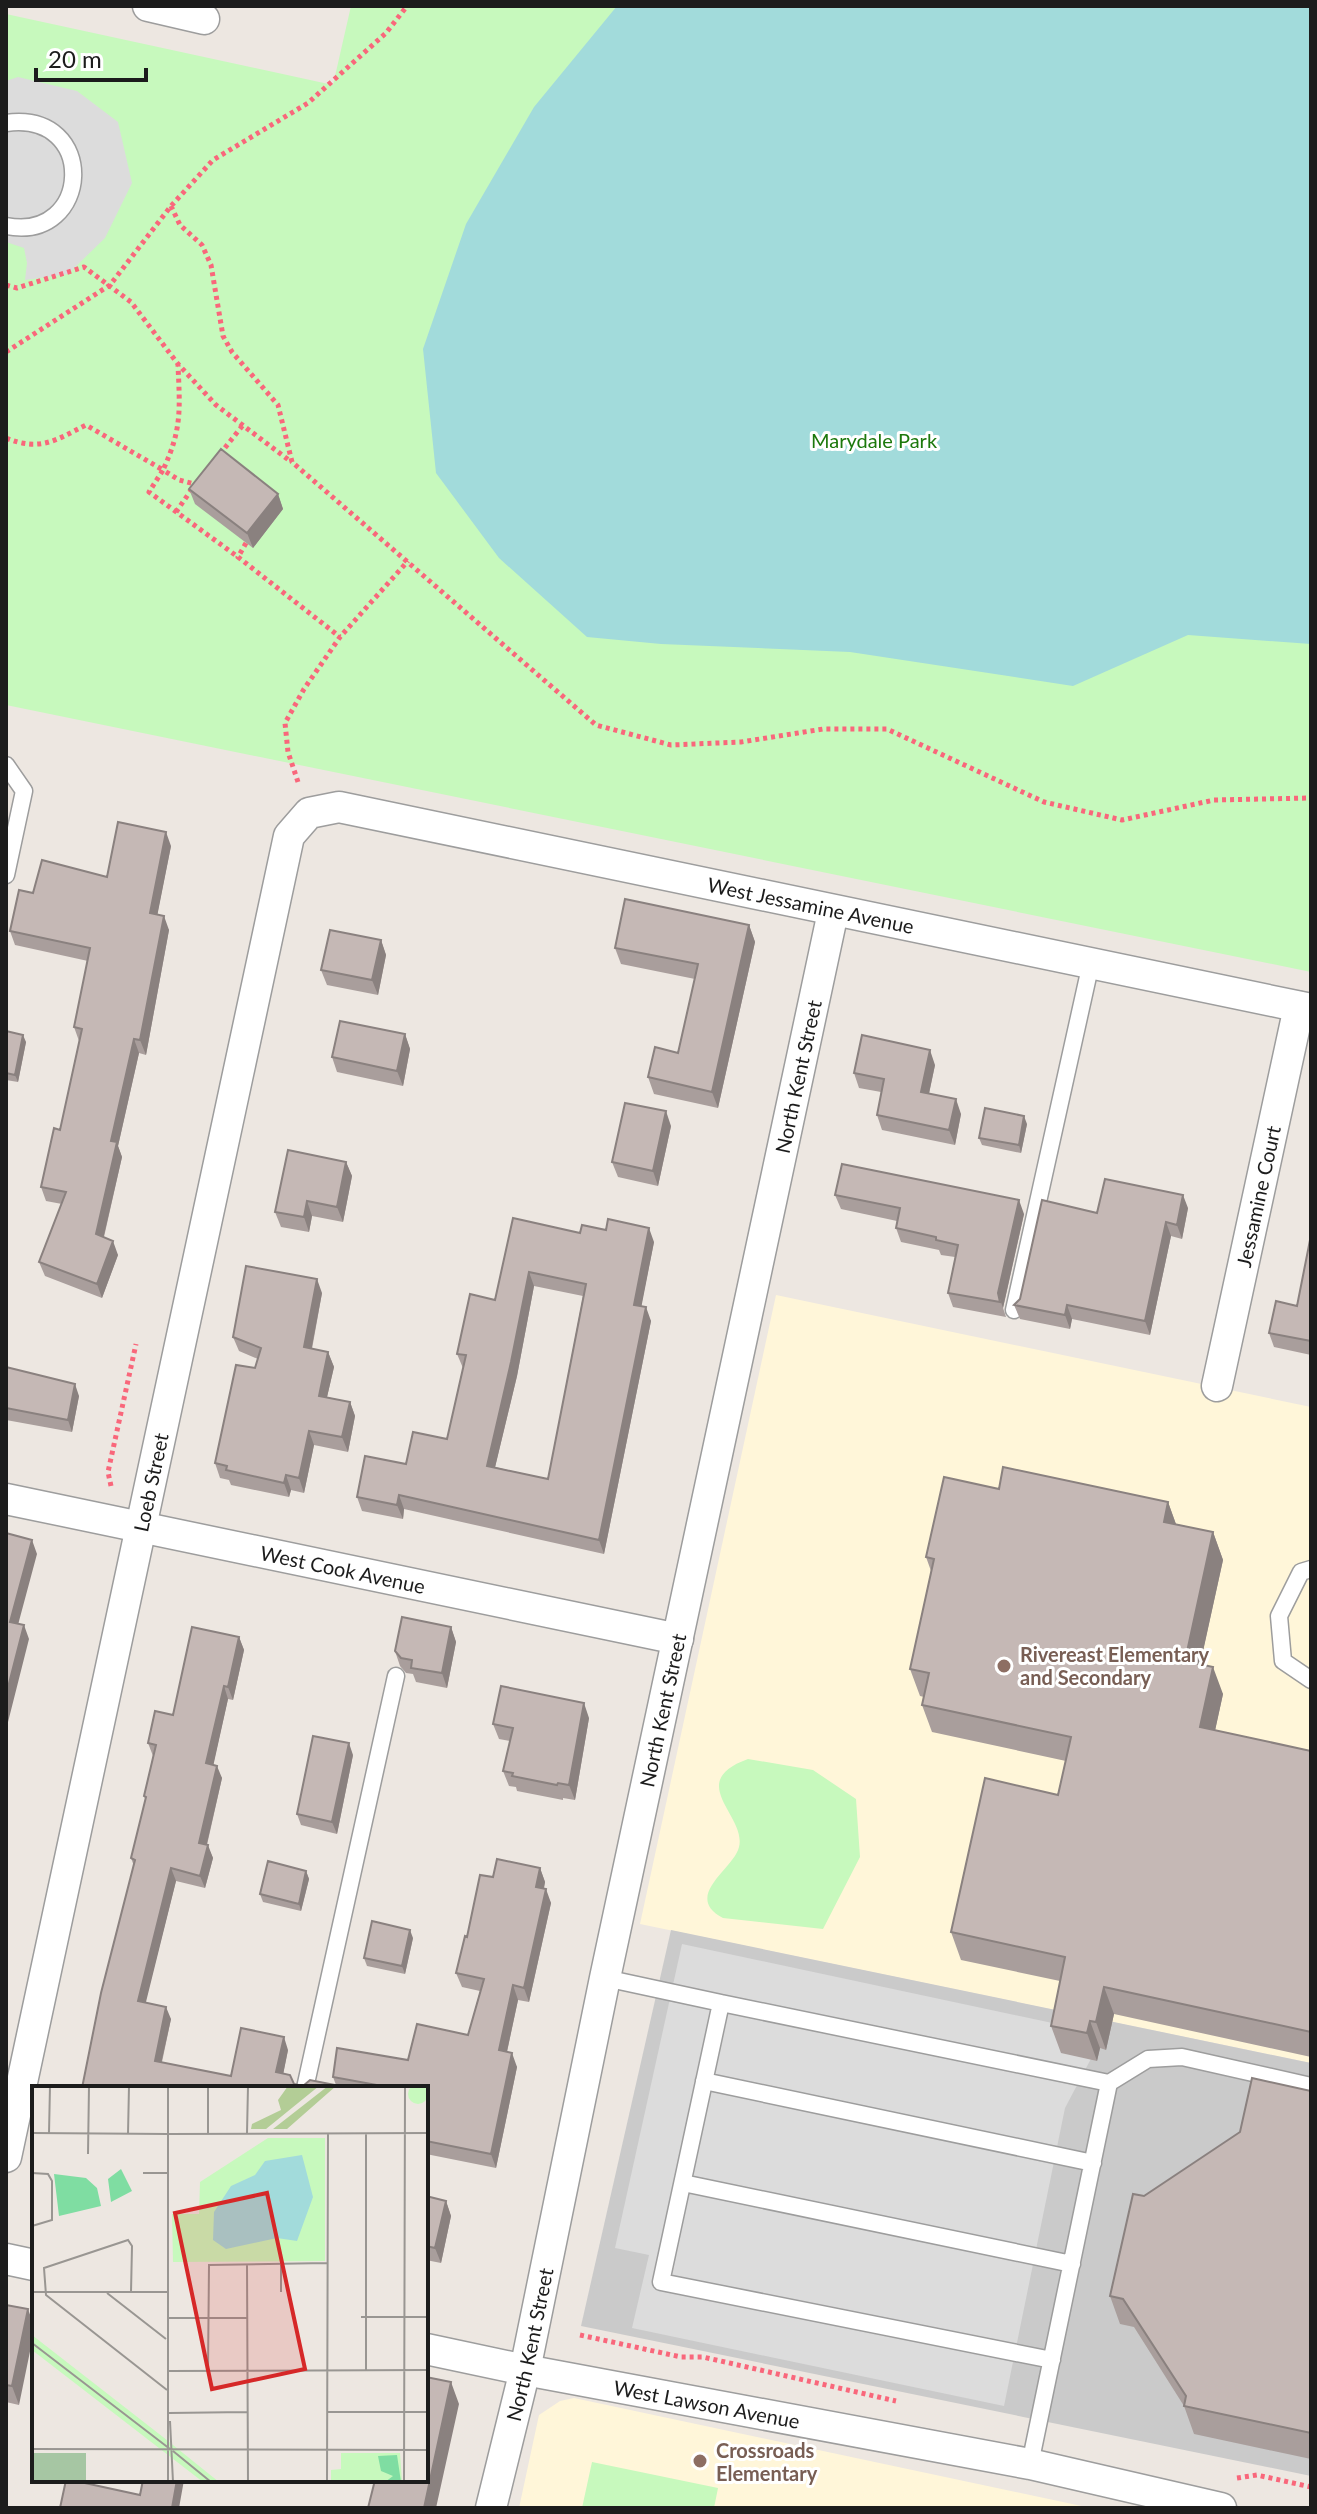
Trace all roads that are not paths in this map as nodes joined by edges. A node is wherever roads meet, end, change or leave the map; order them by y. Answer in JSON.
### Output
{"nodes":[{"id":1,"x":148,"y":6,"type":"edge"},
{"id":2,"x":204,"y":19,"type":"dead end"},
{"id":3,"x":6,"y":123,"type":"edge"},
{"id":4,"x":6,"y":226,"type":"edge"},
{"id":5,"x":6,"y":765,"type":"edge"},
{"id":6,"x":309,"y":813,"type":"joint"},
{"id":7,"x":6,"y":875,"type":"edge"},
{"id":8,"x":833,"y":912,"type":"junction"},
{"id":9,"x":1091,"y":963,"type":"junction"},
{"id":10,"x":1305,"y":1008,"type":"edge"},
{"id":11,"x":1014,"y":1310,"type":"edge"},
{"id":12,"x":1217,"y":1386,"type":"dead end"},
{"id":13,"x":6,"y":1499,"type":"edge"},
{"id":14,"x":141,"y":1527,"type":"junction"},
{"id":15,"x":1311,"y":1569,"type":"edge"},
{"id":16,"x":678,"y":1639,"type":"junction"},
{"id":17,"x":396,"y":1676,"type":"dead end"},
{"id":18,"x":1311,"y":1680,"type":"edge"},
{"id":19,"x":605,"y":1978,"type":"junction"},
{"id":20,"x":721,"y":2003,"type":"junction"},
{"id":21,"x":704,"y":2081,"type":"junction"},
{"id":22,"x":1109,"y":2083,"type":"junction"},
{"id":23,"x":305,"y":2086,"type":"edge"},
{"id":24,"x":1311,"y":2086,"type":"edge"},
{"id":25,"x":6,"y":2157,"type":"edge"},
{"id":26,"x":1093,"y":2163,"type":"junction"},
{"id":27,"x":683,"y":2183,"type":"junction"},
{"id":28,"x":6,"y":2259,"type":"edge"},
{"id":29,"x":1072,"y":2264,"type":"junction"},
{"id":30,"x":32,"y":2265,"type":"edge"},
{"id":31,"x":428,"y":2349,"type":"edge"},
{"id":32,"x":1052,"y":2360,"type":"junction"},
{"id":33,"x":525,"y":2370,"type":"junction"},
{"id":34,"x":1030,"y":2464,"type":"junction"},
{"id":35,"x":491,"y":2508,"type":"edge"},
{"id":36,"x":1221,"y":2508,"type":"edge"}],
"edges":[{"from":1,"to":2,"type":"street"},
{"from":3,"to":4,"type":"lane"},
{"from":5,"to":7,"type":"lane"},
{"from":6,"to":8,"type":"street","name":"West Jessamine Avenue"},
{"from":6,"to":14,"type":"street","name":"Loeb Street"},
{"from":8,"to":9,"type":"street","name":"West Jessamine Avenue"},
{"from":8,"to":16,"type":"street","name":"North Kent Street"},
{"from":9,"to":10,"type":"street","name":"West Jessamine Avenue"},
{"from":9,"to":11,"type":"lane"},
{"from":10,"to":12,"type":"street","name":"Jessamine Court"},
{"from":13,"to":14,"type":"street","name":"West Cook Avenue"},
{"from":14,"to":16,"type":"street","name":"West Cook Avenue"},
{"from":14,"to":25,"type":"street","name":"Loeb Street"},
{"from":15,"to":18,"type":"lane"},
{"from":16,"to":19,"type":"street","name":"North Kent Street"},
{"from":17,"to":23,"type":"lane"},
{"from":19,"to":20,"type":"lane"},
{"from":19,"to":33,"type":"street","name":"North Kent Street"},
{"from":20,"to":21,"type":"lane"},
{"from":20,"to":22,"type":"lane"},
{"from":21,"to":26,"type":"lane"},
{"from":21,"to":27,"type":"lane"},
{"from":22,"to":24,"type":"lane"},
{"from":22,"to":26,"type":"lane"},
{"from":26,"to":29,"type":"lane"},
{"from":27,"to":29,"type":"lane"},
{"from":27,"to":32,"type":"lane"},
{"from":28,"to":30,"type":"street"},
{"from":29,"to":32,"type":"lane"},
{"from":31,"to":33,"type":"street","name":"West Lawson Avenue"},
{"from":32,"to":34,"type":"lane"},
{"from":33,"to":34,"type":"street","name":"West Lawson Avenue"},
{"from":33,"to":35,"type":"street","name":"North Kent Street"},
{"from":34,"to":36,"type":"street","name":"West Lawson Avenue"}]}
